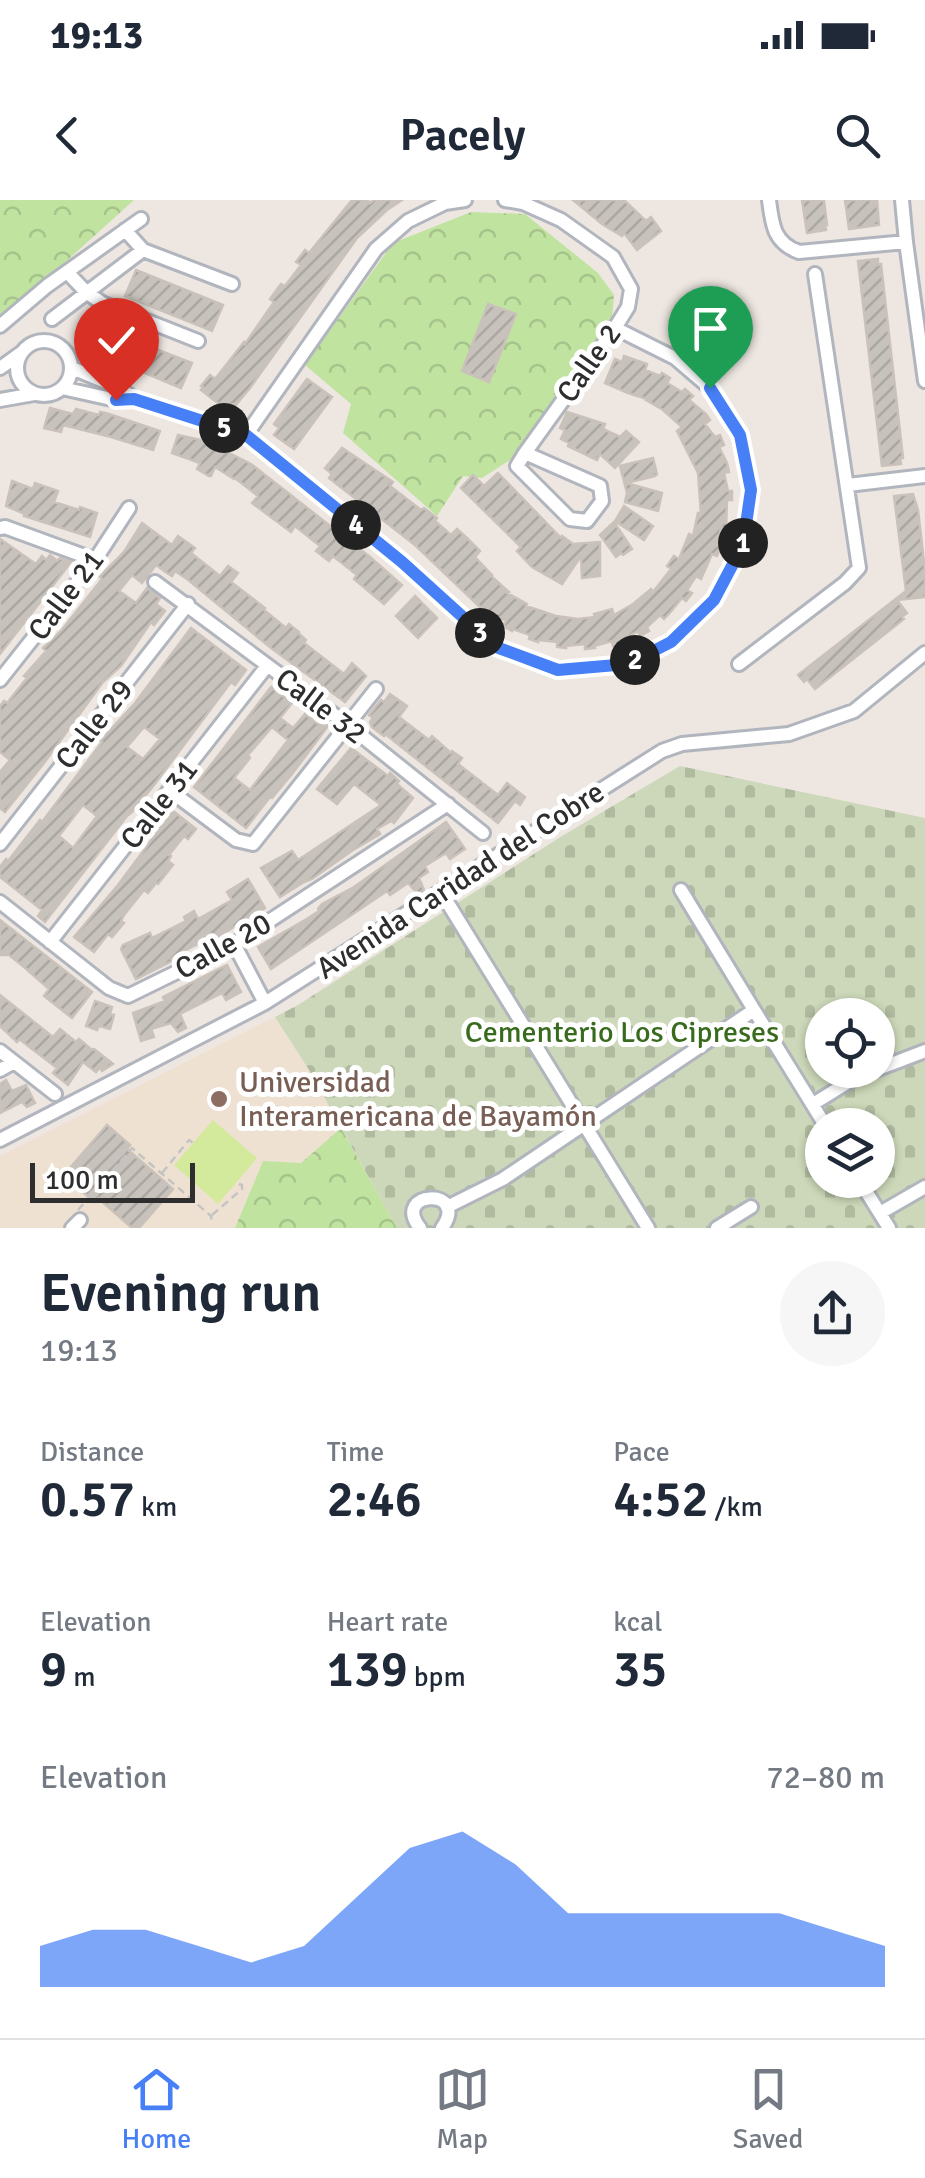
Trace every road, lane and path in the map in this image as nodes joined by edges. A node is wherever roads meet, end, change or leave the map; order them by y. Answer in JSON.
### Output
{"nodes":[{"id":1,"x":465,"y":200,"type":"edge"},
{"id":2,"x":505,"y":200,"type":"edge"},
{"id":3,"x":769,"y":200,"type":"edge"},
{"id":4,"x":902,"y":200,"type":"edge"},
{"id":5,"x":140,"y":218,"type":"dead end"},
{"id":6,"x":124,"y":230,"type":"junction"},
{"id":7,"x":906,"y":242,"type":"junction"},
{"id":8,"x":143,"y":250,"type":"junction"},
{"id":9,"x":67,"y":272,"type":"junction"},
{"id":10,"x":815,"y":274,"type":"dead end"},
{"id":11,"x":232,"y":284,"type":"dead end"},
{"id":12,"x":86,"y":292,"type":"junction"},
{"id":13,"x":52,"y":320,"type":"dead end"},
{"id":14,"x":0,"y":326,"type":"edge"},
{"id":15,"x":615,"y":328,"type":"junction"},
{"id":16,"x":198,"y":341,"type":"dead end"},
{"id":17,"x":23,"y":351,"type":"junction"},
{"id":18,"x":0,"y":368,"type":"edge"},
{"id":19,"x":72,"y":368,"type":"junction"},
{"id":20,"x":925,"y":381,"type":"edge"},
{"id":21,"x":62,"y":388,"type":"junction"},
{"id":22,"x":34,"y":394,"type":"junction"},
{"id":23,"x":134,"y":399,"type":"junction"},
{"id":24,"x":0,"y":400,"type":"edge"},
{"id":25,"x":246,"y":435,"type":"junction"},
{"id":26,"x":526,"y":454,"type":"junction"},
{"id":27,"x":925,"y":476,"type":"edge"},
{"id":28,"x":848,"y":485,"type":"junction"},
{"id":29,"x":129,"y":508,"type":"dead end"},
{"id":30,"x":0,"y":528,"type":"edge"},
{"id":31,"x":94,"y":560,"type":"junction"},
{"id":32,"x":155,"y":582,"type":"dead end"},
{"id":33,"x":188,"y":604,"type":"junction"},
{"id":34,"x":925,"y":653,"type":"edge"},
{"id":35,"x":739,"y":664,"type":"dead end"},
{"id":36,"x":267,"y":666,"type":"junction"},
{"id":37,"x":0,"y":680,"type":"edge"},
{"id":38,"x":376,"y":689,"type":"dead end"},
{"id":39,"x":348,"y":725,"type":"junction"},
{"id":40,"x":169,"y":790,"type":"junction"},
{"id":41,"x":448,"y":804,"type":"junction"},
{"id":42,"x":484,"y":833,"type":"dead end"},
{"id":43,"x":0,"y":844,"type":"edge"},
{"id":44,"x":681,"y":890,"type":"dead end"},
{"id":45,"x":441,"y":892,"type":"junction"},
{"id":46,"x":0,"y":902,"type":"edge"},
{"id":47,"x":50,"y":942,"type":"junction"},
{"id":48,"x":234,"y":944,"type":"junction"},
{"id":49,"x":265,"y":1004,"type":"junction"},
{"id":50,"x":754,"y":1010,"type":"junction"},
{"id":51,"x":0,"y":1051,"type":"edge"},
{"id":52,"x":925,"y":1052,"type":"edge"},
{"id":53,"x":14,"y":1062,"type":"junction"},
{"id":54,"x":895,"y":1063,"type":"edge"},
{"id":55,"x":0,"y":1070,"type":"edge"},
{"id":56,"x":839,"y":1088,"type":"edge"},
{"id":57,"x":55,"y":1094,"type":"dead end"},
{"id":58,"x":813,"y":1104,"type":"junction"},
{"id":59,"x":815,"y":1108,"type":"edge"},
{"id":60,"x":584,"y":1124,"type":"junction"},
{"id":61,"x":0,"y":1140,"type":"edge"},
{"id":62,"x":193,"y":1143,"type":"dead end"},
{"id":63,"x":162,"y":1173,"type":"junction"},
{"id":64,"x":236,"y":1183,"type":"dead end"},
{"id":65,"x":925,"y":1187,"type":"edge"},
{"id":66,"x":870,"y":1198,"type":"edge"},
{"id":67,"x":751,"y":1206,"type":"dead end"},
{"id":68,"x":447,"y":1207,"type":"junction"},
{"id":69,"x":880,"y":1213,"type":"junction"},
{"id":70,"x":210,"y":1216,"type":"junction"},
{"id":71,"x":75,"y":1221,"type":"edge"},
{"id":72,"x":212,"y":1223,"type":"dead end"},
{"id":73,"x":420,"y":1228,"type":"edge"},
{"id":74,"x":442,"y":1228,"type":"edge"},
{"id":75,"x":648,"y":1228,"type":"edge"},
{"id":76,"x":717,"y":1228,"type":"edge"},
{"id":77,"x":889,"y":1228,"type":"edge"}],
"edges":[{"from":1,"to":25,"type":"street"},
{"from":2,"to":15,"type":"street","name":"Calle 2"},
{"from":3,"to":7,"type":"street"},
{"from":4,"to":7,"type":"street"},
{"from":5,"to":6,"type":"street"},
{"from":6,"to":8,"type":"street"},
{"from":6,"to":9,"type":"street"},
{"from":7,"to":20,"type":"street"},
{"from":8,"to":11,"type":"street"},
{"from":8,"to":12,"type":"street"},
{"from":9,"to":12,"type":"street"},
{"from":9,"to":14,"type":"street"},
{"from":10,"to":28,"type":"street"},
{"from":12,"to":13,"type":"street"},
{"from":12,"to":16,"type":"street"},
{"from":15,"to":25,"type":"street"},
{"from":15,"to":26,"type":"street","name":"Calle 2"},
{"from":17,"to":18,"type":"street"},
{"from":17,"to":19,"type":"street"},
{"from":17,"to":22,"type":"street"},
{"from":19,"to":21,"type":"street"},
{"from":19,"to":23,"type":"street"},
{"from":21,"to":22,"type":"street"},
{"from":21,"to":23,"type":"street"},
{"from":22,"to":24,"type":"street"},
{"from":23,"to":25,"type":"street"},
{"from":26,"to":26,"type":"street","name":"Calle 2"},
{"from":27,"to":28,"type":"street"},
{"from":28,"to":35,"type":"street"},
{"from":29,"to":31,"type":"street","name":"Calle 21"},
{"from":30,"to":31,"type":"street"},
{"from":31,"to":37,"type":"street","name":"Calle 21"},
{"from":32,"to":33,"type":"street","name":"Calle 32"},
{"from":33,"to":36,"type":"street","name":"Calle 32"},
{"from":33,"to":43,"type":"street","name":"Calle 29"},
{"from":34,"to":45,"type":"street","name":"Avenida Caridad del Cobre"},
{"from":36,"to":39,"type":"street","name":"Calle 32"},
{"from":36,"to":40,"type":"street","name":"Calle 31"},
{"from":38,"to":39,"type":"street"},
{"from":39,"to":40,"type":"street"},
{"from":39,"to":41,"type":"street","name":"Calle 32"},
{"from":40,"to":47,"type":"street","name":"Calle 31"},
{"from":41,"to":42,"type":"street","name":"Calle 32"},
{"from":41,"to":48,"type":"street","name":"Calle 20"},
{"from":44,"to":50,"type":"street"},
{"from":45,"to":49,"type":"street","name":"Avenida Caridad del Cobre"},
{"from":45,"to":60,"type":"street"},
{"from":46,"to":47,"type":"street","name":"Calle 20"},
{"from":47,"to":48,"type":"street","name":"Calle 20"},
{"from":48,"to":49,"type":"street"},
{"from":49,"to":61,"type":"street","name":"Avenida Caridad del Cobre"},
{"from":50,"to":58,"type":"street"},
{"from":50,"to":60,"type":"street"},
{"from":51,"to":53,"type":"street"},
{"from":52,"to":54,"type":"street"},
{"from":53,"to":55,"type":"street"},
{"from":53,"to":57,"type":"street"},
{"from":56,"to":58,"type":"street"},
{"from":58,"to":59,"type":"street"},
{"from":60,"to":68,"type":"street"},
{"from":60,"to":75,"type":"street"},
{"from":62,"to":63,"type":"path"},
{"from":63,"to":70,"type":"path"},
{"from":63,"to":71,"type":"path"},
{"from":64,"to":70,"type":"path"},
{"from":65,"to":69,"type":"street"},
{"from":66,"to":69,"type":"street"},
{"from":67,"to":76,"type":"street"},
{"from":68,"to":73,"type":"street"},
{"from":68,"to":74,"type":"street"},
{"from":69,"to":77,"type":"street"},
{"from":70,"to":72,"type":"path"}]}
